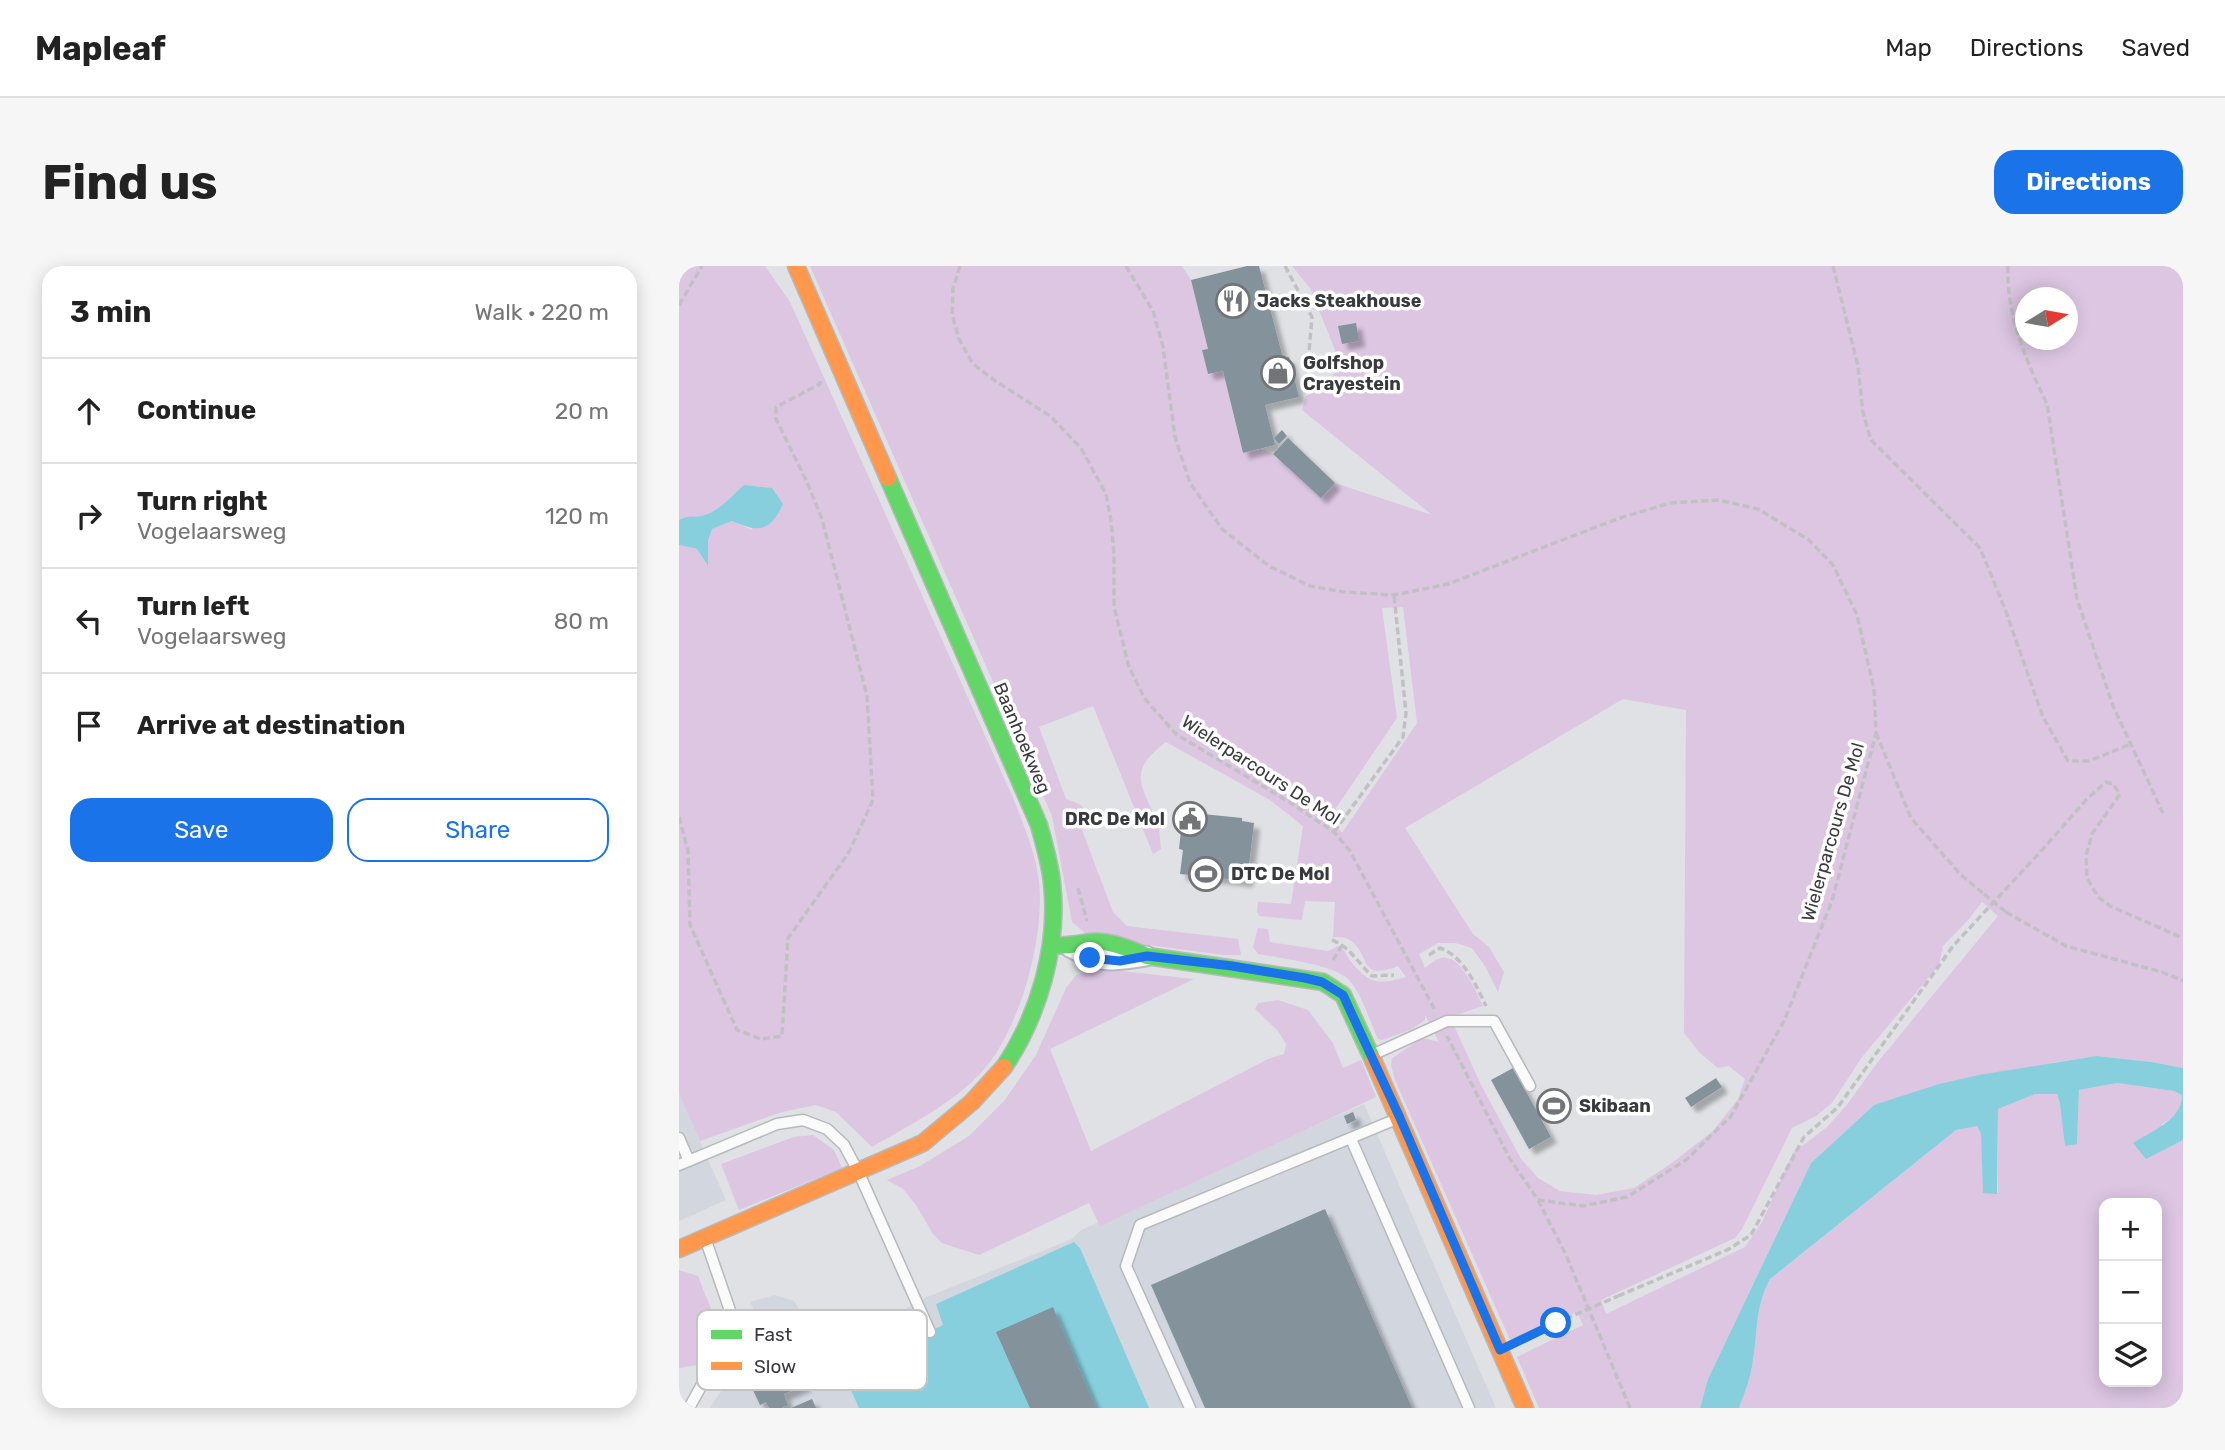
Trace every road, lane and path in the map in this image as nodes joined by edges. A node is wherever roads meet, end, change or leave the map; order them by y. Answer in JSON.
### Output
{"nodes":[{"id":1,"x":702,"y":266,"type":"edge"},
{"id":2,"x":796,"y":266,"type":"edge"},
{"id":3,"x":960,"y":266,"type":"edge"},
{"id":4,"x":1126,"y":266,"type":"edge"},
{"id":5,"x":1285,"y":266,"type":"edge"},
{"id":6,"x":1833,"y":266,"type":"edge"},
{"id":7,"x":2008,"y":266,"type":"edge"},
{"id":8,"x":679,"y":305,"type":"edge"},
{"id":9,"x":1309,"y":352,"type":"dead end"},
{"id":10,"x":821,"y":374,"type":"dead end"},
{"id":11,"x":1394,"y":595,"type":"junction"},
{"id":12,"x":1876,"y":733,"type":"junction"},
{"id":13,"x":2131,"y":744,"type":"junction"},
{"id":14,"x":2163,"y":813,"type":"dead end"},
{"id":15,"x":679,"y":817,"type":"edge"},
{"id":16,"x":1334,"y":832,"type":"junction"},
{"id":17,"x":2183,"y":938,"type":"edge"},
{"id":18,"x":1332,"y":940,"type":"dead end"},
{"id":19,"x":1060,"y":946,"type":"junction"},
{"id":20,"x":1429,"y":955,"type":"dead end"},
{"id":21,"x":1147,"y":956,"type":"joint"},
{"id":22,"x":1394,"y":975,"type":"dead end"},
{"id":23,"x":2183,"y":981,"type":"edge"},
{"id":24,"x":1494,"y":1021,"type":"junction"},
{"id":25,"x":1441,"y":1023,"type":"junction"},
{"id":26,"x":1371,"y":1055,"type":"junction"},
{"id":27,"x":1530,"y":1086,"type":"dead end"},
{"id":28,"x":1400,"y":1118,"type":"junction"},
{"id":29,"x":679,"y":1138,"type":"edge"},
{"id":30,"x":1351,"y":1139,"type":"junction"},
{"id":31,"x":684,"y":1163,"type":"edge"},
{"id":32,"x":858,"y":1171,"type":"junction"},
{"id":33,"x":1538,"y":1200,"type":"junction"},
{"id":34,"x":705,"y":1238,"type":"junction"},
{"id":35,"x":679,"y":1249,"type":"edge"},
{"id":36,"x":731,"y":1310,"type":"edge"},
{"id":37,"x":920,"y":1310,"type":"edge"},
{"id":38,"x":927,"y":1325,"type":"edge"},
{"id":39,"x":930,"y":1332,"type":"dead end"},
{"id":40,"x":1500,"y":1350,"type":"junction"},
{"id":41,"x":699,"y":1390,"type":"edge"},
{"id":42,"x":689,"y":1408,"type":"edge"},
{"id":43,"x":1190,"y":1408,"type":"edge"},
{"id":44,"x":1469,"y":1408,"type":"edge"},
{"id":45,"x":1525,"y":1408,"type":"edge"},
{"id":46,"x":1630,"y":1408,"type":"edge"}],
"edges":[{"from":1,"to":8,"type":"path"},
{"from":2,"to":19,"type":"street","name":"Baanhoekweg"},
{"from":3,"to":16,"type":"path","name":"Wielerparcours De Mol"},
{"from":4,"to":11,"type":"path","name":"Wielerparcours De Mol"},
{"from":5,"to":9,"type":"path"},
{"from":6,"to":13,"type":"path"},
{"from":7,"to":13,"type":"path"},
{"from":10,"to":15,"type":"path"},
{"from":11,"to":12,"type":"path","name":"Wielerparcours De Mol"},
{"from":11,"to":16,"type":"path"},
{"from":12,"to":23,"type":"path","name":"Wielerparcours De Mol","bridge":true},
{"from":12,"to":33,"type":"path","name":"Wielerparcours De Mol"},
{"from":13,"to":14,"type":"path"},
{"from":16,"to":25,"type":"path","name":"Wielerparcours De Mol"},
{"from":17,"to":40,"type":"path","bridge":true},
{"from":18,"to":22,"type":"path"},
{"from":19,"to":21,"type":"street"},
{"from":19,"to":32,"type":"street","name":"Baanhoekweg"},
{"from":20,"to":24,"type":"path"},
{"from":21,"to":26,"type":"street"},
{"from":24,"to":25,"type":"lane"},
{"from":24,"to":27,"type":"lane"},
{"from":25,"to":26,"type":"lane"},
{"from":25,"to":33,"type":"path","name":"Wielerparcours De Mol"},
{"from":26,"to":28,"type":"street"},
{"from":28,"to":30,"type":"lane"},
{"from":28,"to":40,"type":"street"},
{"from":29,"to":31,"type":"lane"},
{"from":30,"to":43,"type":"lane"},
{"from":30,"to":44,"type":"lane"},
{"from":31,"to":32,"type":"lane"},
{"from":32,"to":34,"type":"street","name":"Baanhoekweg"},
{"from":32,"to":37,"type":"lane"},
{"from":33,"to":46,"type":"path","name":"Wielerparcours De Mol"},
{"from":34,"to":35,"type":"street","name":"Baanhoekweg"},
{"from":34,"to":36,"type":"lane"},
{"from":38,"to":39,"type":"lane"},
{"from":40,"to":45,"type":"street"},
{"from":41,"to":42,"type":"lane"}]}
